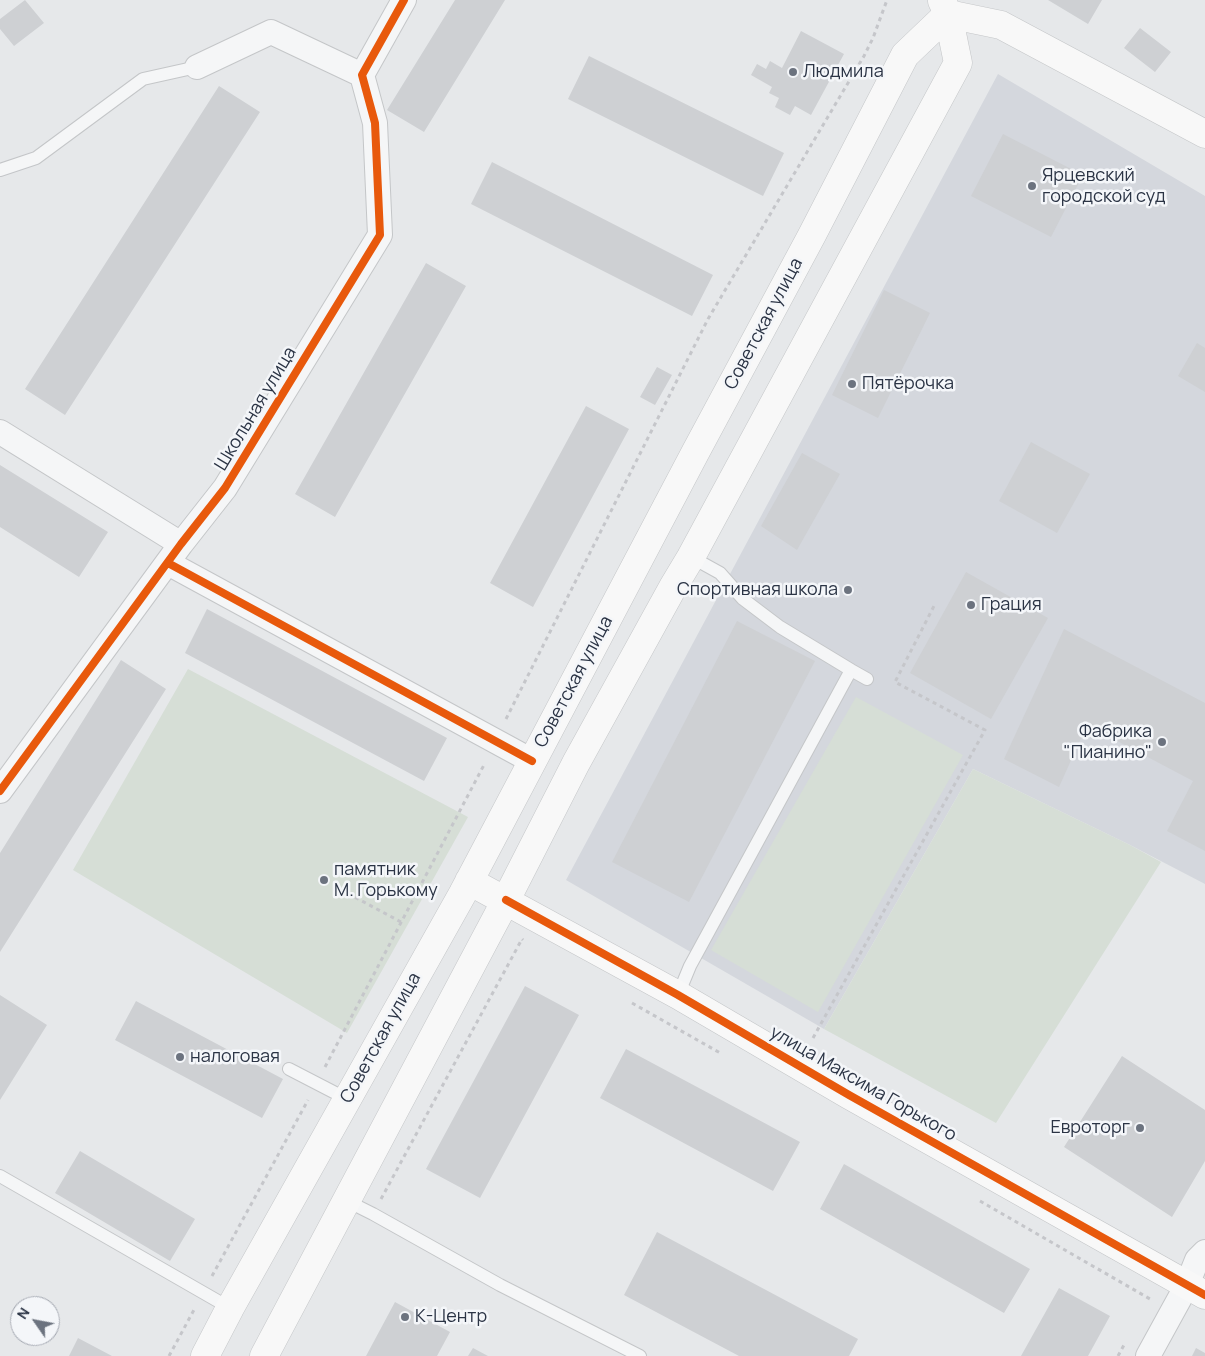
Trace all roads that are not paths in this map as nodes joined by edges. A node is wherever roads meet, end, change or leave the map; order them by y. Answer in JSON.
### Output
{"nodes":[{"id":1,"x":404,"y":0,"type":"edge"},
{"id":2,"x":948,"y":5,"type":"edge"},
{"id":3,"x":197,"y":67,"type":"joint"},
{"id":4,"x":362,"y":75,"type":"junction"},
{"id":5,"x":1205,"y":134,"type":"edge"},
{"id":6,"x":0,"y":170,"type":"edge"},
{"id":7,"x":0,"y":432,"type":"edge"},
{"id":8,"x":174,"y":554,"type":"junction"},
{"id":9,"x":690,"y":558,"type":"junction"},
{"id":10,"x":851,"y":670,"type":"junction"},
{"id":11,"x":867,"y":679,"type":"dead end"},
{"id":12,"x":532,"y":761,"type":"junction"},
{"id":13,"x":0,"y":791,"type":"edge"},
{"id":14,"x":469,"y":880,"type":"junction"},
{"id":15,"x":506,"y":900,"type":"junction"},
{"id":16,"x":678,"y":995,"type":"junction"},
{"id":17,"x":289,"y":1069,"type":"dead end"},
{"id":18,"x":347,"y":1099,"type":"junction"},
{"id":19,"x":0,"y":1176,"type":"edge"},
{"id":20,"x":347,"y":1201,"type":"junction"},
{"id":21,"x":1205,"y":1252,"type":"edge"},
{"id":22,"x":1196,"y":1290,"type":"edge"},
{"id":23,"x":230,"y":1308,"type":"junction"},
{"id":24,"x":205,"y":1356,"type":"edge"},
{"id":25,"x":264,"y":1356,"type":"edge"},
{"id":26,"x":640,"y":1356,"type":"edge"},
{"id":27,"x":1148,"y":1356,"type":"edge"}],
"edges":[{"from":1,"to":4,"type":"street"},
{"from":2,"to":5,"type":"main road"},
{"from":2,"to":9,"type":"main road"},
{"from":2,"to":12,"type":"main road","name":"Советская улица"},
{"from":3,"to":4,"type":"street"},
{"from":3,"to":6,"type":"lane"},
{"from":4,"to":8,"type":"street","name":"Школьная улица"},
{"from":7,"to":8,"type":"street"},
{"from":8,"to":12,"type":"street"},
{"from":8,"to":13,"type":"street","name":"Школьная улица"},
{"from":9,"to":10,"type":"lane"},
{"from":9,"to":15,"type":"main road"},
{"from":10,"to":11,"type":"lane"},
{"from":10,"to":16,"type":"lane"},
{"from":12,"to":14,"type":"main road","name":"Советская улица"},
{"from":14,"to":15,"type":"main road","name":"улица Максима Горького"},
{"from":14,"to":18,"type":"main road","name":"Советская улица"},
{"from":15,"to":16,"type":"main road","name":"улица Максима Горького"},
{"from":15,"to":20,"type":"main road"},
{"from":16,"to":22,"type":"main road","name":"улица Максима Горького"},
{"from":17,"to":18,"type":"lane"},
{"from":18,"to":23,"type":"main road","name":"Советская улица"},
{"from":19,"to":23,"type":"lane"},
{"from":20,"to":25,"type":"main road"},
{"from":20,"to":26,"type":"lane"},
{"from":21,"to":22,"type":"street"},
{"from":22,"to":27,"type":"street"},
{"from":23,"to":24,"type":"main road","name":"Советская улица"}]}
